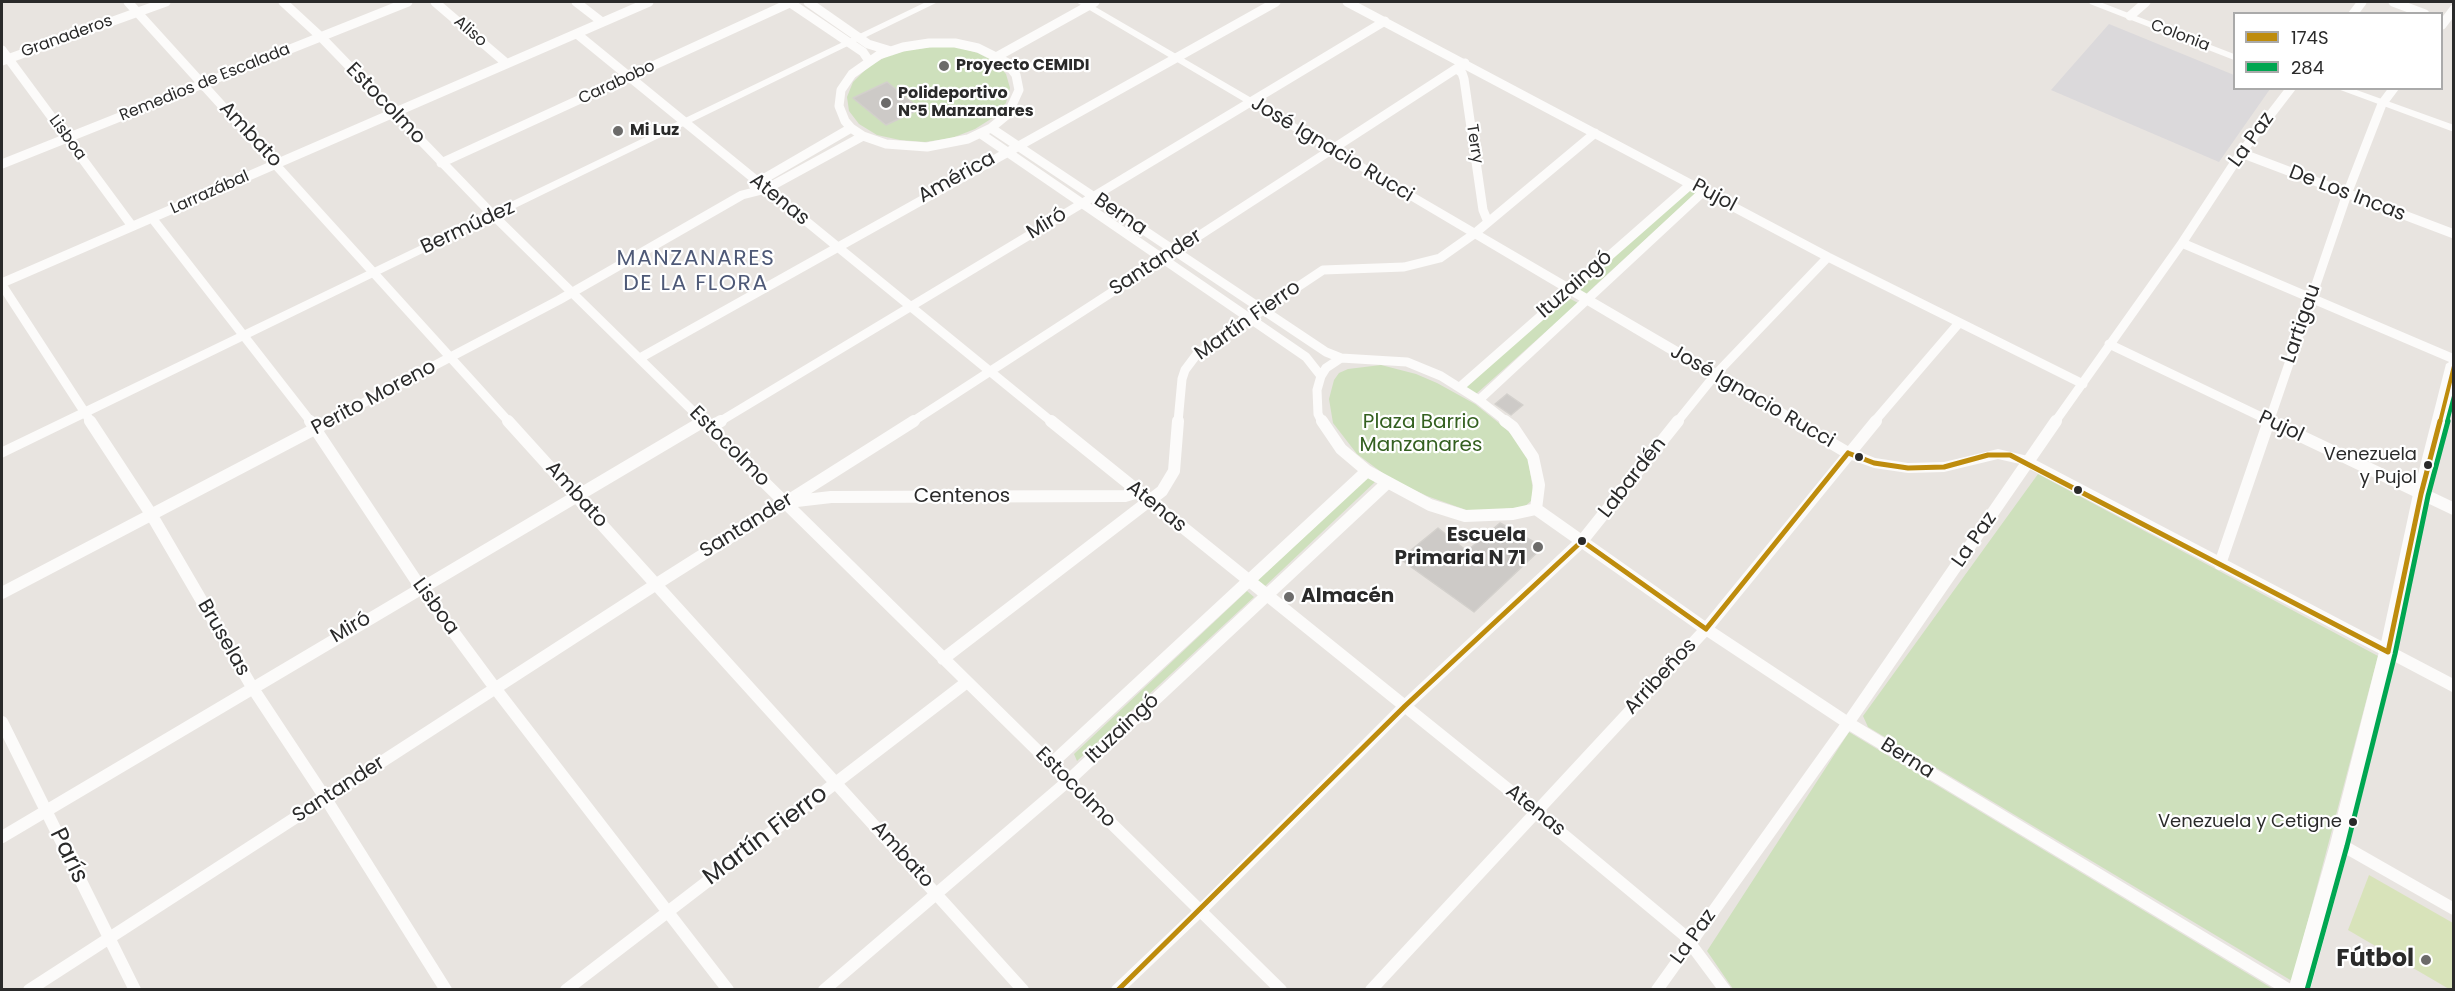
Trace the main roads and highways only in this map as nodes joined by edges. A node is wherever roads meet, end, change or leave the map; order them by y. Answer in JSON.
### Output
{"nodes":[{"id":1,"x":2454,"y":362,"type":"edge"},
{"id":2,"x":2299,"y":990,"type":"edge"}],
"edges":[{"from":1,"to":2,"type":"main road"}]}
